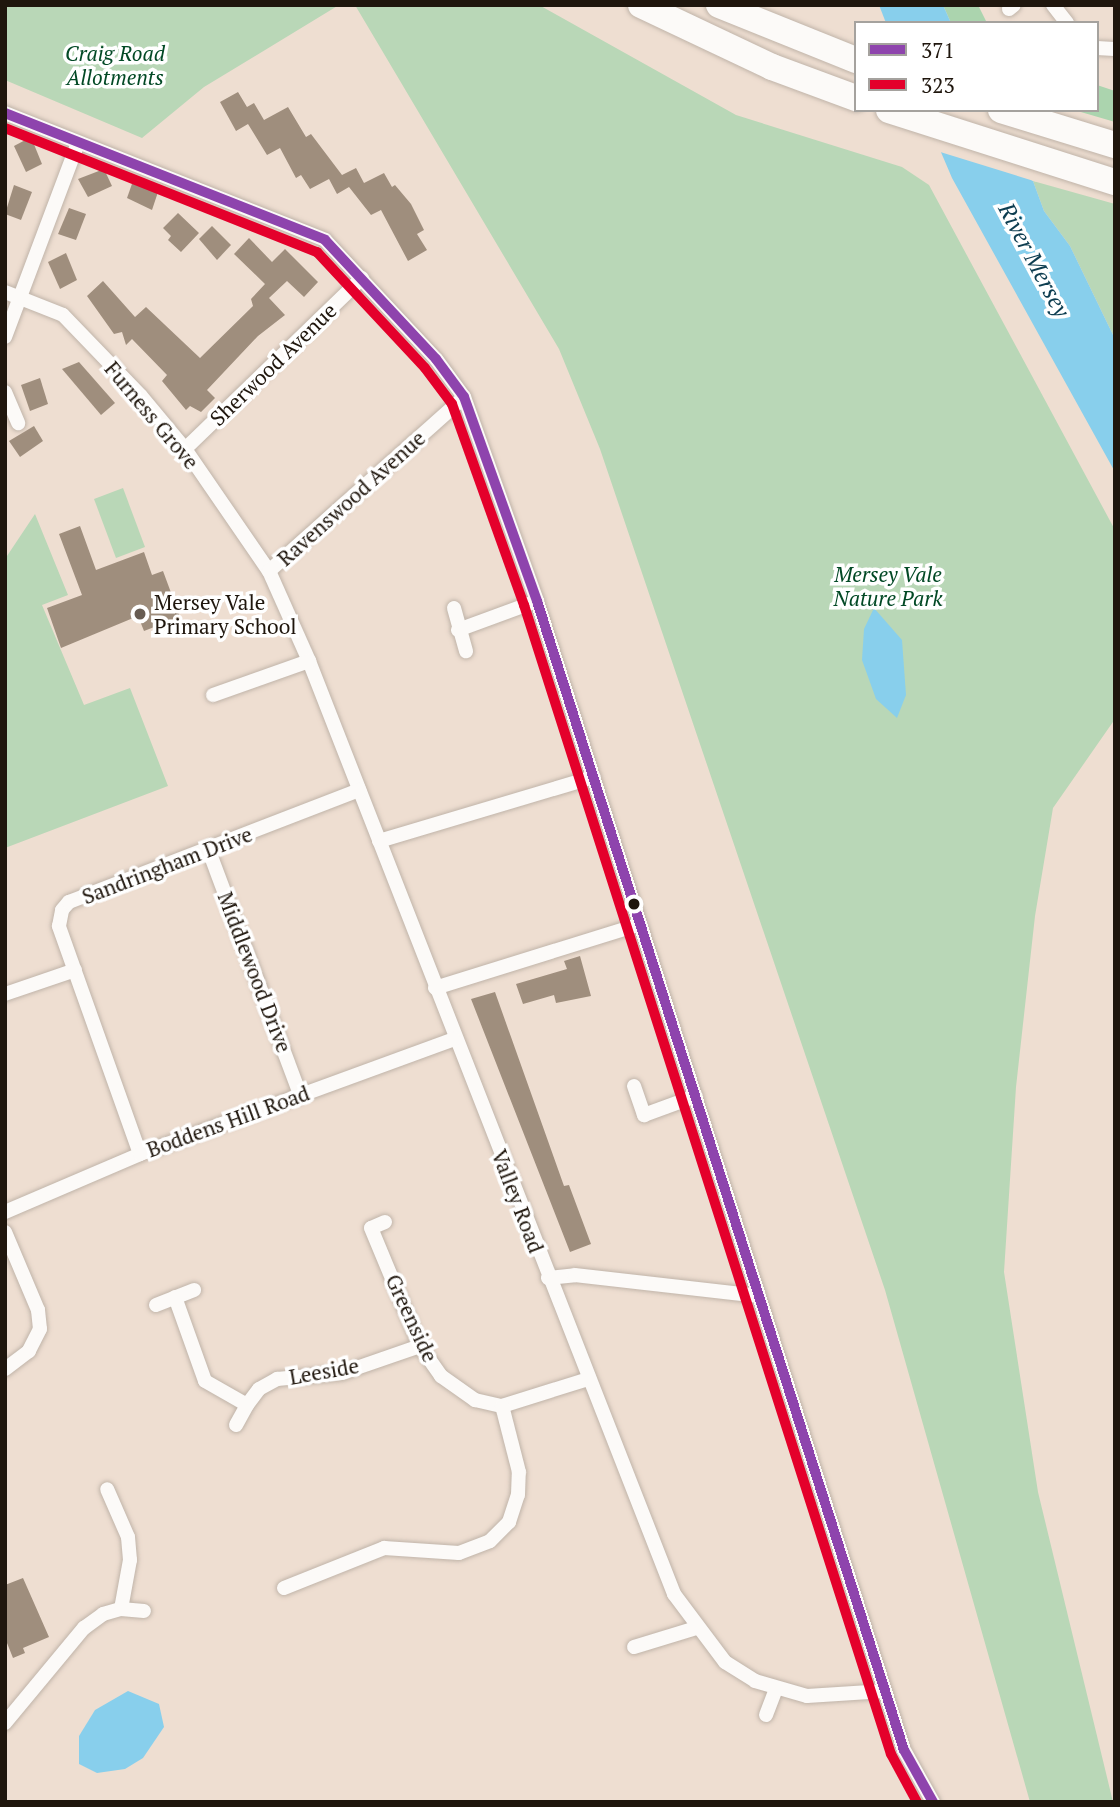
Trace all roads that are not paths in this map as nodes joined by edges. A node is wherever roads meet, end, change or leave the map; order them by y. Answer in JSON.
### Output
{"nodes":[{"id":1,"x":641,"y":5,"type":"edge"},
{"id":2,"x":719,"y":5,"type":"edge"},
{"id":3,"x":1053,"y":5,"type":"edge"},
{"id":4,"x":1065,"y":21,"type":"edge"},
{"id":5,"x":854,"y":59,"type":"edge"},
{"id":6,"x":854,"y":97,"type":"edge"},
{"id":7,"x":1006,"y":112,"type":"edge"},
{"id":8,"x":5,"y":113,"type":"edge"},
{"id":9,"x":900,"y":114,"type":"edge"},
{"id":10,"x":78,"y":143,"type":"junction"},
{"id":11,"x":1115,"y":145,"type":"edge"},
{"id":12,"x":1115,"y":182,"type":"edge"},
{"id":13,"x":362,"y":278,"type":"junction"},
{"id":14,"x":11,"y":294,"type":"edge"},
{"id":15,"x":5,"y":337,"type":"edge"},
{"id":16,"x":5,"y":392,"type":"edge"},
{"id":17,"x":464,"y":397,"type":"junction"},
{"id":18,"x":18,"y":423,"type":"dead end"},
{"id":19,"x":185,"y":449,"type":"junction"},
{"id":20,"x":270,"y":571,"type":"junction"},
{"id":21,"x":537,"y":601,"type":"junction"},
{"id":22,"x":454,"y":608,"type":"dead end"},
{"id":23,"x":458,"y":630,"type":"junction"},
{"id":24,"x":466,"y":651,"type":"dead end"},
{"id":25,"x":309,"y":661,"type":"junction"},
{"id":26,"x":213,"y":695,"type":"dead end"},
{"id":27,"x":594,"y":777,"type":"junction"},
{"id":28,"x":359,"y":790,"type":"junction"},
{"id":29,"x":379,"y":841,"type":"junction"},
{"id":30,"x":209,"y":851,"type":"junction"},
{"id":31,"x":640,"y":924,"type":"junction"},
{"id":32,"x":75,"y":970,"type":"junction"},
{"id":33,"x":435,"y":988,"type":"junction"},
{"id":34,"x":5,"y":994,"type":"edge"},
{"id":35,"x":454,"y":1038,"type":"junction"},
{"id":36,"x":634,"y":1086,"type":"dead end"},
{"id":37,"x":300,"y":1094,"type":"junction"},
{"id":38,"x":696,"y":1096,"type":"junction"},
{"id":39,"x":140,"y":1154,"type":"junction"},
{"id":40,"x":5,"y":1212,"type":"edge"},
{"id":41,"x":378,"y":1225,"type":"dead end"},
{"id":42,"x":5,"y":1232,"type":"edge"},
{"id":43,"x":548,"y":1278,"type":"junction"},
{"id":44,"x":194,"y":1290,"type":"dead end"},
{"id":45,"x":759,"y":1296,"type":"junction"},
{"id":46,"x":174,"y":1297,"type":"junction"},
{"id":47,"x":156,"y":1305,"type":"dead end"},
{"id":48,"x":420,"y":1346,"type":"junction"},
{"id":49,"x":5,"y":1369,"type":"edge"},
{"id":50,"x":588,"y":1380,"type":"junction"},
{"id":51,"x":247,"y":1405,"type":"junction"},
{"id":52,"x":502,"y":1406,"type":"junction"},
{"id":53,"x":236,"y":1425,"type":"dead end"},
{"id":54,"x":107,"y":1489,"type":"dead end"},
{"id":55,"x":284,"y":1588,"type":"dead end"},
{"id":56,"x":121,"y":1609,"type":"junction"},
{"id":57,"x":144,"y":1611,"type":"dead end"},
{"id":58,"x":696,"y":1628,"type":"junction"},
{"id":59,"x":635,"y":1647,"type":"dead end"},
{"id":60,"x":776,"y":1689,"type":"junction"},
{"id":61,"x":885,"y":1691,"type":"junction"},
{"id":62,"x":766,"y":1715,"type":"dead end"},
{"id":63,"x":5,"y":1723,"type":"edge"},
{"id":64,"x":933,"y":1802,"type":"edge"}],
"edges":[{"from":1,"to":6,"type":"highway"},
{"from":2,"to":5,"type":"highway"},
{"from":3,"to":4,"type":"street"},
{"from":7,"to":11,"type":"highway"},
{"from":8,"to":10,"type":"street"},
{"from":9,"to":12,"type":"highway"},
{"from":10,"to":13,"type":"street"},
{"from":10,"to":14,"type":"street"},
{"from":13,"to":17,"type":"street"},
{"from":13,"to":19,"type":"street","name":"Sherwood Avenue"},
{"from":14,"to":15,"type":"street"},
{"from":14,"to":19,"type":"street","name":"Furness Grove"},
{"from":16,"to":18,"type":"street"},
{"from":17,"to":20,"type":"street","name":"Ravenswood Avenue"},
{"from":17,"to":21,"type":"street"},
{"from":19,"to":20,"type":"street","name":"Furness Grove"},
{"from":20,"to":25,"type":"street","name":"Valley Road"},
{"from":21,"to":23,"type":"street"},
{"from":21,"to":27,"type":"street"},
{"from":22,"to":23,"type":"street"},
{"from":23,"to":24,"type":"street"},
{"from":25,"to":26,"type":"street"},
{"from":25,"to":28,"type":"street","name":"Valley Road"},
{"from":27,"to":29,"type":"street"},
{"from":27,"to":31,"type":"street"},
{"from":28,"to":29,"type":"street","name":"Valley Road"},
{"from":28,"to":30,"type":"street","name":"Sandringham Drive"},
{"from":29,"to":33,"type":"street","name":"Valley Road"},
{"from":30,"to":32,"type":"street","name":"Sandringham Drive"},
{"from":30,"to":37,"type":"street","name":"Middlewood Drive"},
{"from":31,"to":33,"type":"street"},
{"from":31,"to":38,"type":"street"},
{"from":32,"to":34,"type":"street"},
{"from":32,"to":39,"type":"street","name":"Sandringham Drive"},
{"from":33,"to":35,"type":"street","name":"Valley Road"},
{"from":35,"to":37,"type":"street","name":"Boddens Hill Road"},
{"from":35,"to":43,"type":"street","name":"Valley Road"},
{"from":36,"to":38,"type":"street"},
{"from":37,"to":39,"type":"street","name":"Boddens Hill Road"},
{"from":38,"to":45,"type":"street"},
{"from":39,"to":40,"type":"street","name":"Boddens Hill Road"},
{"from":41,"to":48,"type":"street","name":"Greenside"},
{"from":42,"to":49,"type":"street"},
{"from":43,"to":45,"type":"street"},
{"from":43,"to":50,"type":"street","name":"Valley Road"},
{"from":44,"to":46,"type":"street"},
{"from":45,"to":61,"type":"street"},
{"from":46,"to":47,"type":"street"},
{"from":46,"to":51,"type":"street"},
{"from":48,"to":51,"type":"street","name":"Leeside"},
{"from":48,"to":52,"type":"street","name":"Greenside"},
{"from":50,"to":52,"type":"street"},
{"from":50,"to":58,"type":"street","name":"Valley Road"},
{"from":51,"to":53,"type":"street","name":"Leeside"},
{"from":52,"to":55,"type":"street"},
{"from":54,"to":56,"type":"street"},
{"from":56,"to":57,"type":"street"},
{"from":56,"to":63,"type":"street"},
{"from":58,"to":59,"type":"street"},
{"from":58,"to":60,"type":"street","name":"Valley Road"},
{"from":60,"to":61,"type":"street","name":"Valley Road"},
{"from":60,"to":62,"type":"street"},
{"from":61,"to":64,"type":"street"}]}
